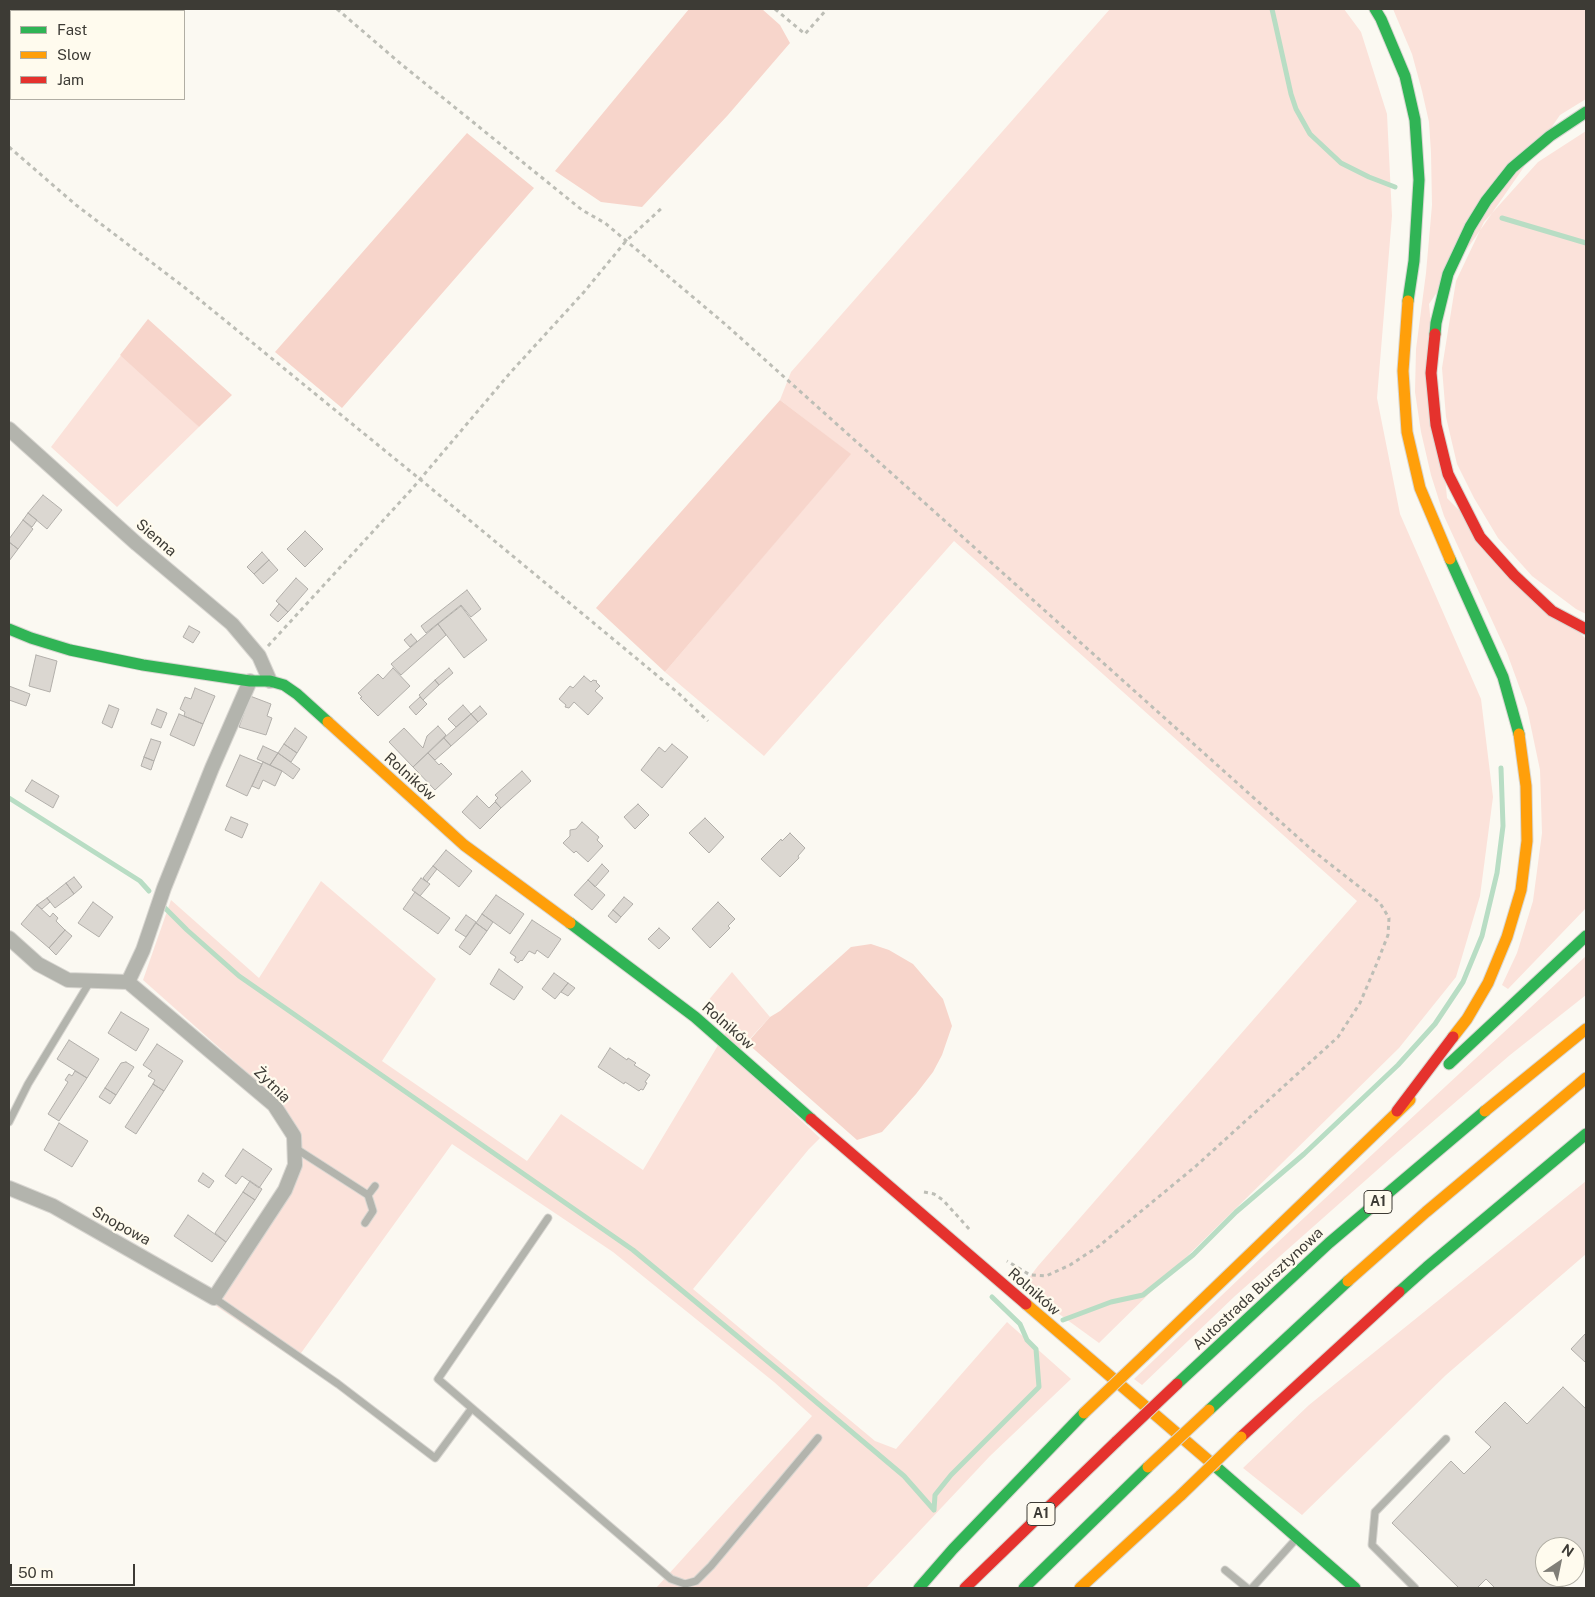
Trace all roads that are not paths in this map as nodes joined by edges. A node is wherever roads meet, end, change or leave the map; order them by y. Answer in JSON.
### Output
{"nodes":[{"id":1,"x":1375,"y":9,"type":"edge"},
{"id":2,"x":1586,"y":112,"type":"edge"},
{"id":3,"x":9,"y":429,"type":"edge"},
{"id":4,"x":9,"y":629,"type":"edge"},
{"id":5,"x":1586,"y":629,"type":"edge"},
{"id":6,"x":250,"y":681,"type":"junction"},
{"id":7,"x":270,"y":681,"type":"junction"},
{"id":8,"x":1586,"y":936,"type":"edge"},
{"id":9,"x":9,"y":938,"type":"edge"},
{"id":10,"x":91,"y":980,"type":"junction"},
{"id":11,"x":128,"y":982,"type":"junction"},
{"id":12,"x":1586,"y":1029,"type":"edge"},
{"id":13,"x":1586,"y":1078,"type":"edge"},
{"id":14,"x":1398,"y":1112,"type":"junction"},
{"id":15,"x":9,"y":1122,"type":"edge"},
{"id":16,"x":1586,"y":1134,"type":"edge"},
{"id":17,"x":294,"y":1148,"type":"junction"},
{"id":18,"x":374,"y":1186,"type":"dead end"},
{"id":19,"x":9,"y":1188,"type":"edge"},
{"id":20,"x":368,"y":1195,"type":"junction"},
{"id":21,"x":548,"y":1218,"type":"dead end"},
{"id":22,"x":365,"y":1223,"type":"dead end"},
{"id":23,"x":214,"y":1298,"type":"junction"},
{"id":24,"x":472,"y":1408,"type":"junction"},
{"id":25,"x":818,"y":1438,"type":"dead end"},
{"id":26,"x":1446,"y":1439,"type":"dead end"},
{"id":27,"x":1298,"y":1537,"type":"junction"},
{"id":28,"x":1225,"y":1570,"type":"dead end"},
{"id":29,"x":919,"y":1588,"type":"edge"},
{"id":30,"x":965,"y":1588,"type":"edge"},
{"id":31,"x":1024,"y":1588,"type":"edge"},
{"id":32,"x":1080,"y":1588,"type":"edge"},
{"id":33,"x":1247,"y":1588,"type":"edge"},
{"id":34,"x":1252,"y":1588,"type":"edge"},
{"id":35,"x":1355,"y":1588,"type":"edge"},
{"id":36,"x":1415,"y":1588,"type":"edge"}],
"edges":[{"from":1,"to":14,"type":"main road"},
{"from":2,"to":5,"type":"main road"},
{"from":3,"to":7,"type":"street","name":"Sienna"},
{"from":4,"to":6,"type":"main road","name":"Rolników"},
{"from":6,"to":7,"type":"main road","name":"Rolników"},
{"from":6,"to":11,"type":"street"},
{"from":7,"to":27,"type":"main road","name":"Rolników"},
{"from":8,"to":14,"type":"main road"},
{"from":9,"to":10,"type":"street"},
{"from":10,"to":11,"type":"street"},
{"from":10,"to":15,"type":"lane"},
{"from":11,"to":17,"type":"street","name":"Żytnia"},
{"from":12,"to":30,"type":"main road","name":"Autostrada Bursztynowa","number":"A1","bridge":true},
{"from":13,"to":31,"type":"main road","number":"A1","bridge":true},
{"from":14,"to":29,"type":"main road","bridge":true},
{"from":16,"to":32,"type":"main road","bridge":true},
{"from":17,"to":20,"type":"lane"},
{"from":17,"to":23,"type":"street","name":"Żytnia"},
{"from":18,"to":20,"type":"lane"},
{"from":19,"to":23,"type":"street","name":"Snopowa"},
{"from":20,"to":22,"type":"lane"},
{"from":21,"to":24,"type":"lane"},
{"from":23,"to":24,"type":"lane"},
{"from":24,"to":25,"type":"lane"},
{"from":26,"to":36,"type":"lane"},
{"from":27,"to":34,"type":"lane"},
{"from":27,"to":35,"type":"main road","name":"Rolników"},
{"from":28,"to":33,"type":"lane"}]}
